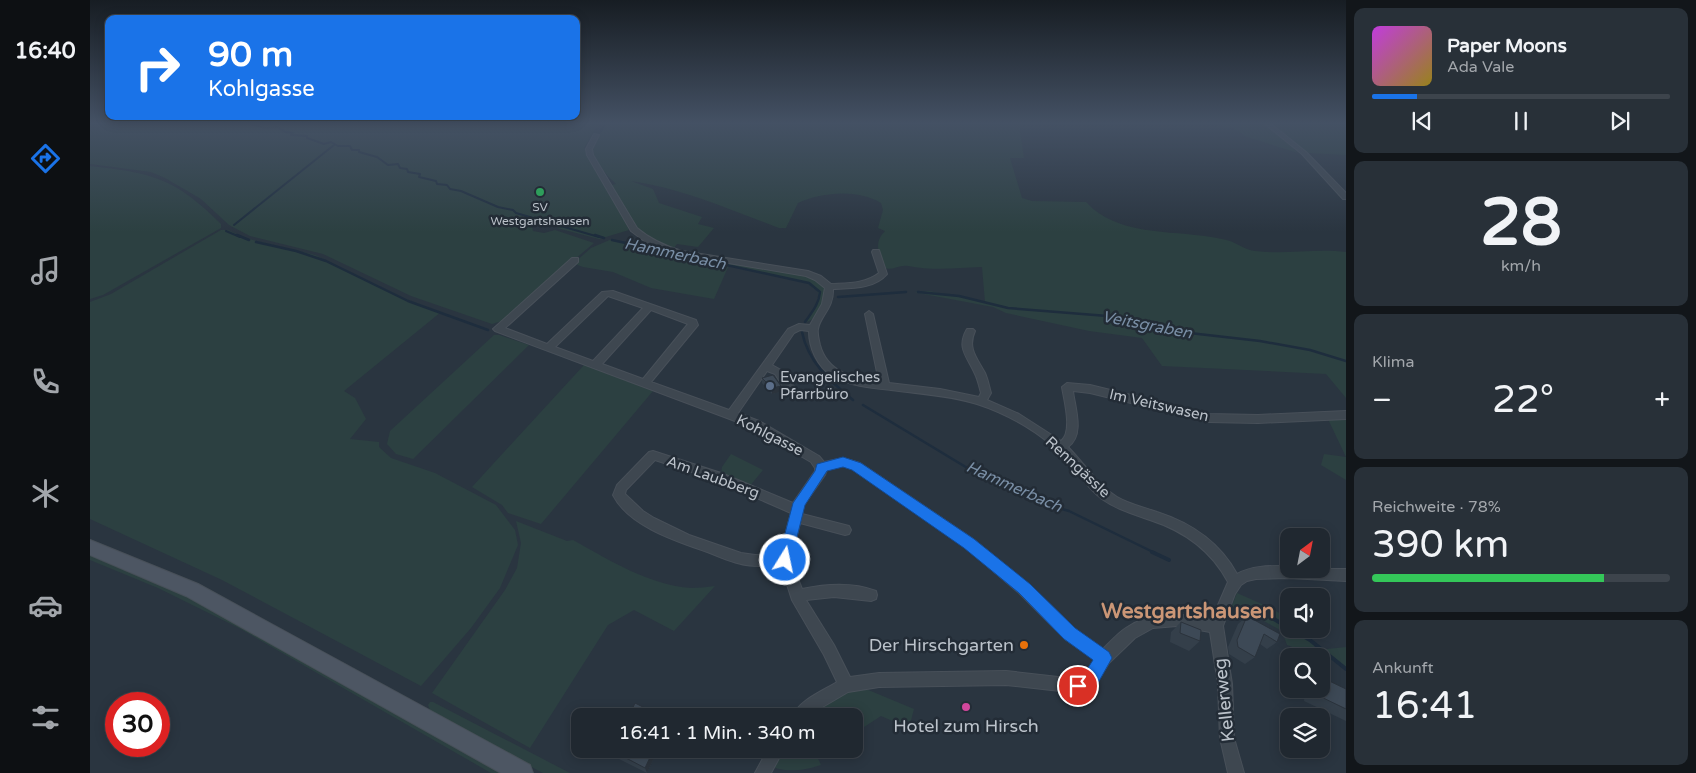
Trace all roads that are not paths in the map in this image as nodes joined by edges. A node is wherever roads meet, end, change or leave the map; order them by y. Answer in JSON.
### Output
{"nodes":[{"id":1,"x":593,"y":160,"type":"edge"},
{"id":2,"x":1311,"y":160,"type":"edge"},
{"id":3,"x":1346,"y":197,"type":"edge"},
{"id":4,"x":876,"y":252,"type":"dead end"},
{"id":5,"x":575,"y":260,"type":"dead end"},
{"id":6,"x":829,"y":287,"type":"junction"},
{"id":7,"x":650,"y":306,"type":"junction"},
{"id":8,"x":869,"y":314,"type":"dead end"},
{"id":9,"x":813,"y":328,"type":"junction"},
{"id":10,"x":970,"y":331,"type":"dead end"},
{"id":11,"x":548,"y":348,"type":"junction"},
{"id":12,"x":595,"y":365,"type":"junction"},
{"id":13,"x":765,"y":366,"type":"junction"},
{"id":14,"x":645,"y":384,"type":"junction"},
{"id":15,"x":885,"y":386,"type":"junction"},
{"id":16,"x":793,"y":393,"type":"dead end"},
{"id":17,"x":980,"y":402,"type":"junction"},
{"id":18,"x":731,"y":415,"type":"junction"},
{"id":19,"x":1346,"y":415,"type":"edge"},
{"id":20,"x":1061,"y":447,"type":"junction"},
{"id":21,"x":821,"y":467,"type":"junction"},
{"id":22,"x":796,"y":514,"type":"junction"},
{"id":23,"x":845,"y":530,"type":"dead end"},
{"id":24,"x":90,"y":547,"type":"edge"},
{"id":25,"x":785,"y":560,"type":"junction"},
{"id":26,"x":1346,"y":575,"type":"edge"},
{"id":27,"x":1235,"y":582,"type":"junction"},
{"id":28,"x":870,"y":595,"type":"dead end"},
{"id":29,"x":797,"y":596,"type":"junction"},
{"id":30,"x":1216,"y":626,"type":"junction"},
{"id":31,"x":1104,"y":658,"type":"junction"},
{"id":32,"x":846,"y":685,"type":"junction"},
{"id":33,"x":808,"y":708,"type":"edge"},
{"id":34,"x":771,"y":758,"type":"edge"},
{"id":35,"x":522,"y":773,"type":"edge"},
{"id":36,"x":763,"y":773,"type":"edge"},
{"id":37,"x":1236,"y":773,"type":"edge"}],
"edges":[{"from":1,"to":6,"type":"street"},
{"from":2,"to":3,"type":"street"},
{"from":4,"to":6,"type":"street"},
{"from":5,"to":11,"type":"street","name":"Kohlgasse"},
{"from":6,"to":9,"type":"street"},
{"from":7,"to":11,"type":"street"},
{"from":7,"to":12,"type":"street"},
{"from":7,"to":14,"type":"street"},
{"from":8,"to":15,"type":"street"},
{"from":9,"to":13,"type":"street"},
{"from":9,"to":15,"type":"street","name":"Renngässle"},
{"from":10,"to":17,"type":"street"},
{"from":11,"to":12,"type":"street","name":"Kohlgasse"},
{"from":12,"to":14,"type":"street","name":"Kohlgasse"},
{"from":13,"to":16,"type":"street"},
{"from":13,"to":18,"type":"street"},
{"from":14,"to":18,"type":"street","name":"Kohlgasse"},
{"from":15,"to":17,"type":"street","name":"Renngässle"},
{"from":17,"to":20,"type":"street","name":"Renngässle"},
{"from":18,"to":21,"type":"street","name":"Kohlgasse"},
{"from":19,"to":20,"type":"street","name":"Im Veitswasen"},
{"from":20,"to":27,"type":"street","name":"Renngässle"},
{"from":21,"to":22,"type":"street"},
{"from":21,"to":31,"type":"street"},
{"from":22,"to":23,"type":"street"},
{"from":22,"to":25,"type":"street"},
{"from":22,"to":25,"type":"street","name":"Am Laubberg"},
{"from":24,"to":35,"type":"main road"},
{"from":25,"to":29,"type":"street"},
{"from":26,"to":27,"type":"street"},
{"from":27,"to":30,"type":"street"},
{"from":28,"to":29,"type":"street"},
{"from":29,"to":32,"type":"street"},
{"from":30,"to":31,"type":"street"},
{"from":30,"to":37,"type":"street","name":"Kellerweg"},
{"from":31,"to":32,"type":"street"},
{"from":32,"to":33,"type":"street"},
{"from":34,"to":36,"type":"street"}]}
